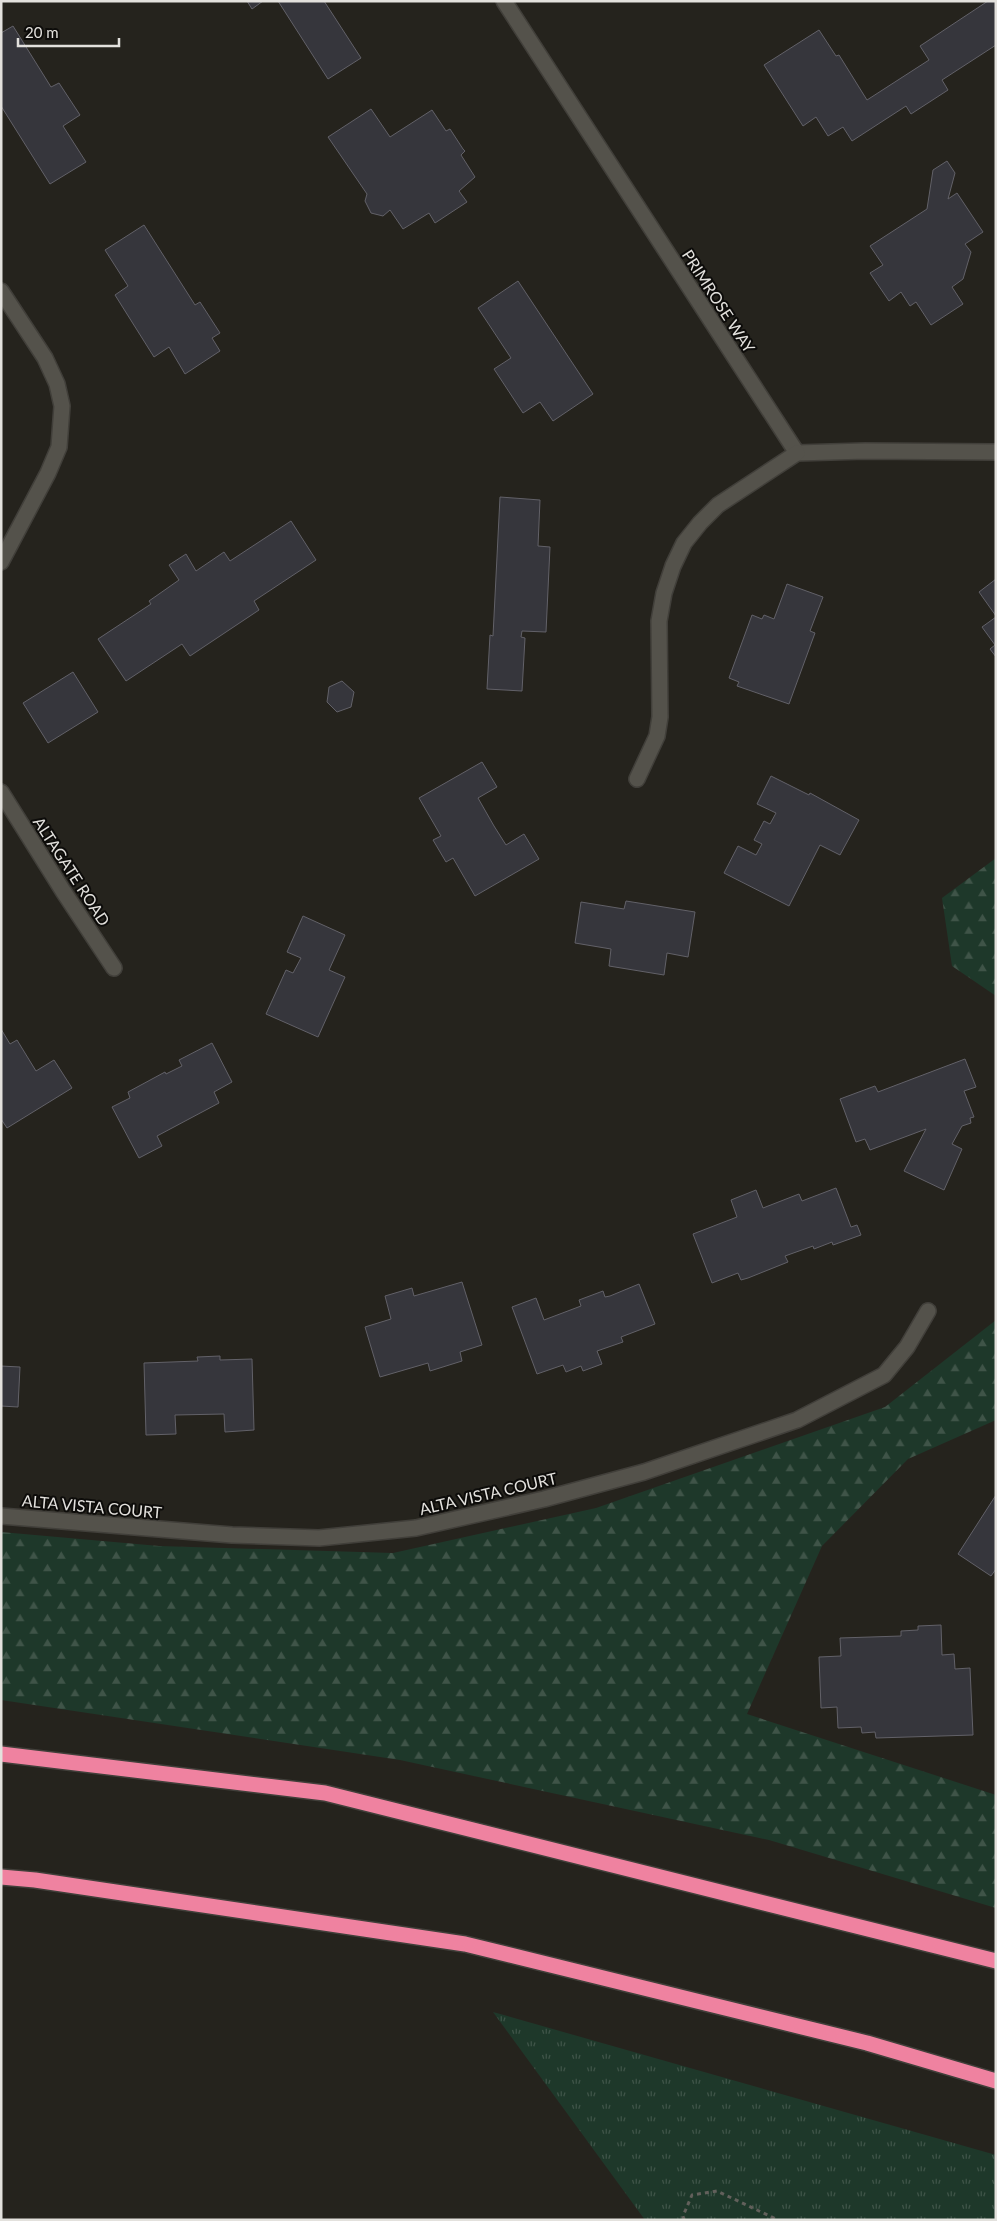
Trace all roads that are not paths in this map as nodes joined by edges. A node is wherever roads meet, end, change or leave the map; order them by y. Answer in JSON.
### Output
{"nodes":[{"id":1,"x":504,"y":1,"type":"edge"},
{"id":2,"x":1,"y":290,"type":"edge"},
{"id":3,"x":996,"y":452,"type":"edge"},
{"id":4,"x":797,"y":454,"type":"junction"},
{"id":5,"x":1,"y":562,"type":"edge"},
{"id":6,"x":637,"y":779,"type":"dead end"},
{"id":7,"x":1,"y":792,"type":"edge"},
{"id":8,"x":114,"y":968,"type":"dead end"},
{"id":9,"x":928,"y":1311,"type":"dead end"},
{"id":10,"x":1,"y":1516,"type":"edge"},
{"id":11,"x":1,"y":1754,"type":"edge"},
{"id":12,"x":1,"y":1877,"type":"edge"},
{"id":13,"x":996,"y":1961,"type":"edge"},
{"id":14,"x":996,"y":2081,"type":"edge"}],
"edges":[{"from":1,"to":4,"type":"street","name":"PRIMROSE WAY"},
{"from":2,"to":5,"type":"street"},
{"from":3,"to":4,"type":"street"},
{"from":4,"to":6,"type":"street"},
{"from":7,"to":8,"type":"street","name":"ALTAGATE ROAD"},
{"from":9,"to":10,"type":"street","name":"ALTA VISTA COURT"},
{"from":11,"to":13,"type":"highway"},
{"from":12,"to":14,"type":"highway"}]}
